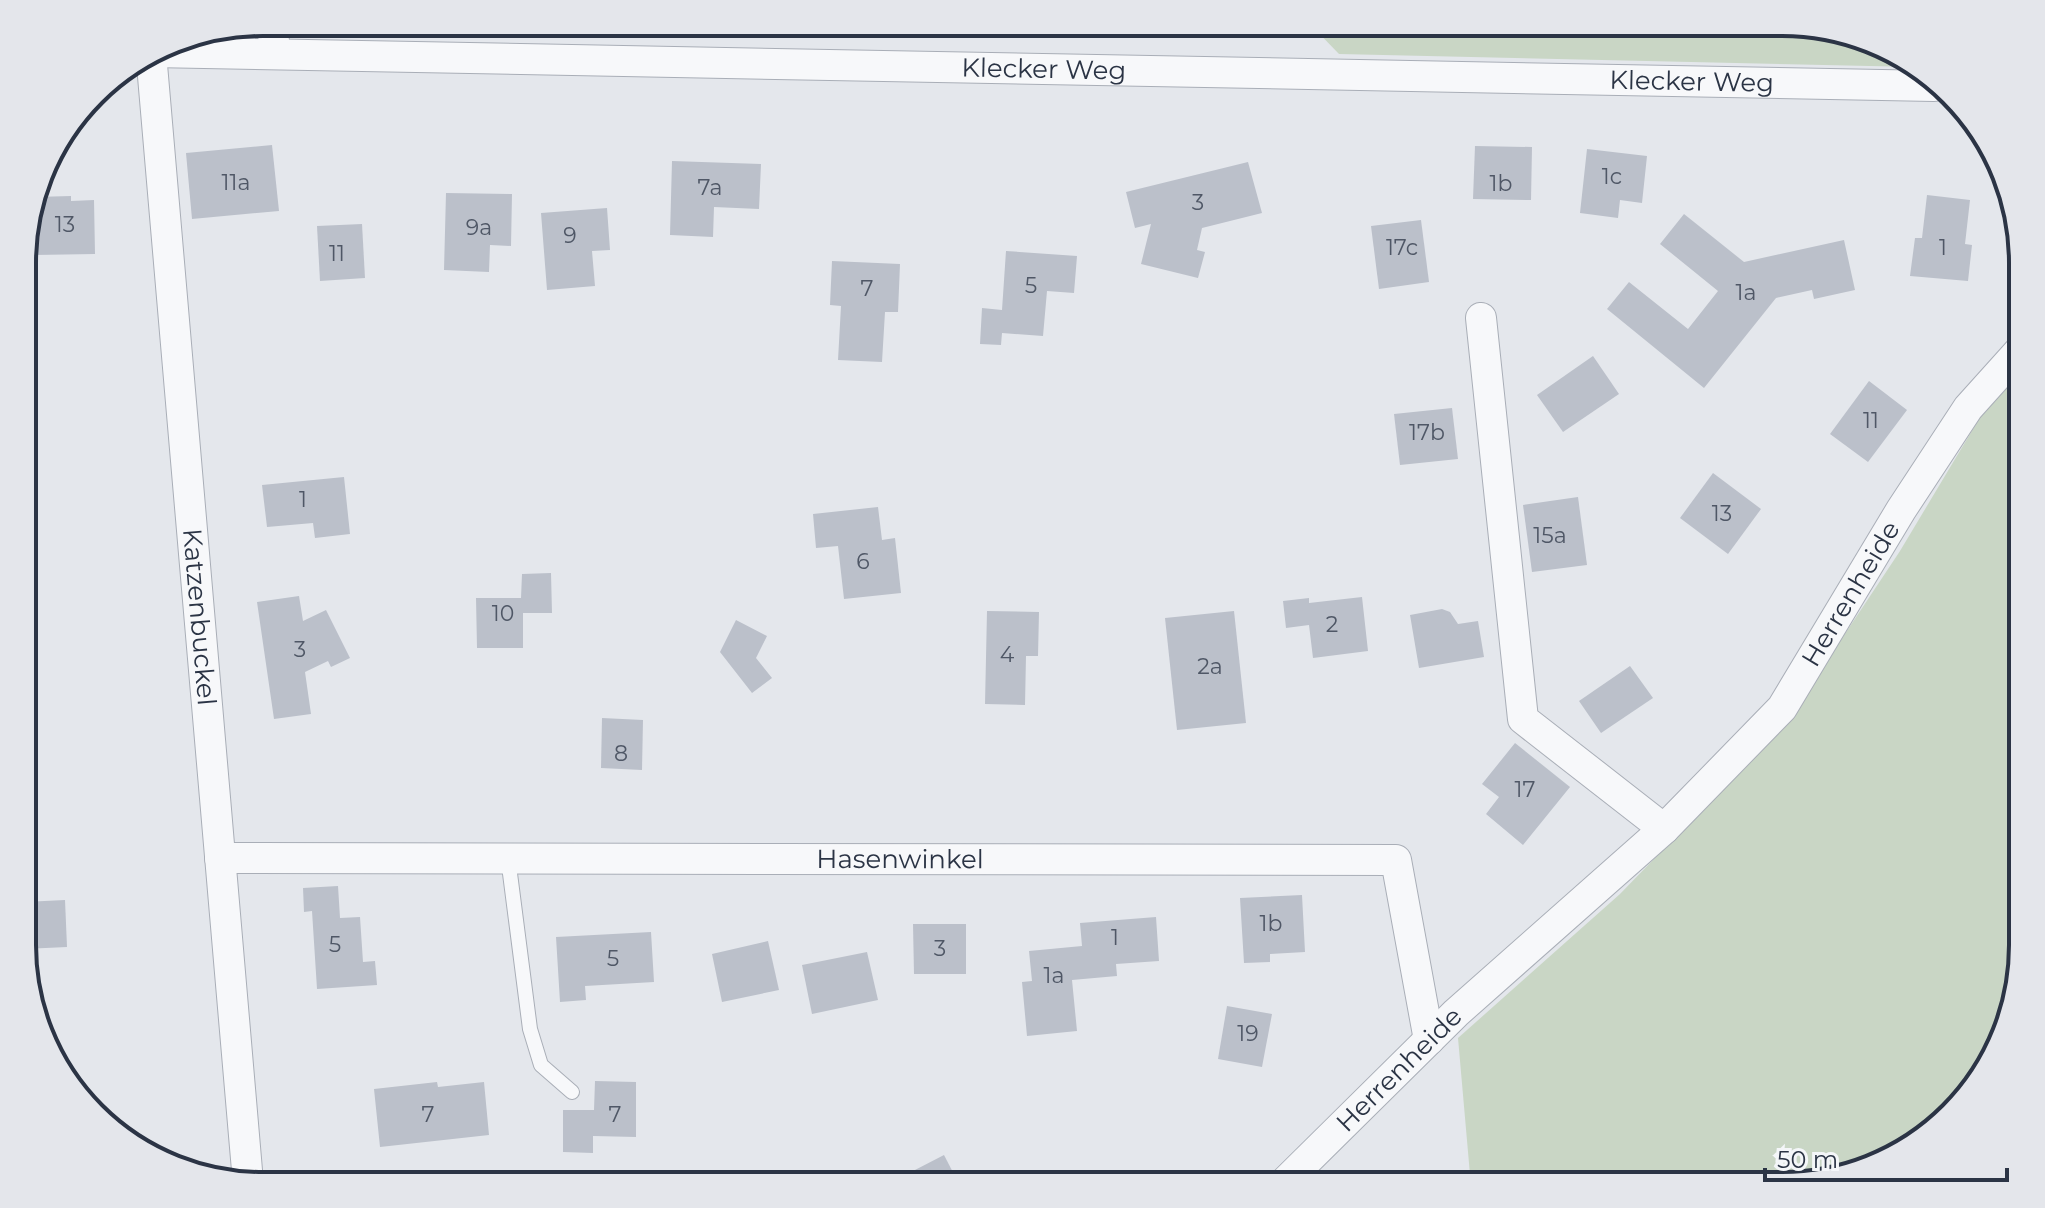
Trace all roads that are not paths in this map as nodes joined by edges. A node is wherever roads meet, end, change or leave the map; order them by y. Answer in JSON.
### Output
{"nodes":[{"id":1,"x":273,"y":36,"type":"edge"},
{"id":2,"x":178,"y":52,"type":"edge"},
{"id":3,"x":276,"y":54,"type":"junction"},
{"id":4,"x":152,"y":65,"type":"edge"},
{"id":5,"x":1923,"y":86,"type":"edge"},
{"id":6,"x":1481,"y":318,"type":"dead end"},
{"id":7,"x":2009,"y":362,"type":"edge"},
{"id":8,"x":1664,"y":829,"type":"junction"},
{"id":9,"x":220,"y":858,"type":"junction"},
{"id":10,"x":508,"y":858,"type":"junction"},
{"id":11,"x":1429,"y":1040,"type":"junction"},
{"id":12,"x":572,"y":1092,"type":"dead end"},
{"id":13,"x":247,"y":1171,"type":"edge"},
{"id":14,"x":1295,"y":1172,"type":"edge"}],
"edges":[{"from":1,"to":3,"type":"street"},
{"from":2,"to":3,"type":"street","name":"Klecker Weg"},
{"from":3,"to":5,"type":"street","name":"Klecker Weg"},
{"from":4,"to":9,"type":"street","name":"Katzenbuckel"},
{"from":6,"to":8,"type":"street"},
{"from":7,"to":8,"type":"street","name":"Herrenheide"},
{"from":8,"to":11,"type":"street","name":"Herrenheide"},
{"from":9,"to":10,"type":"street","name":"Hasenwinkel"},
{"from":9,"to":13,"type":"street","name":"Katzenbuckel"},
{"from":10,"to":11,"type":"street","name":"Hasenwinkel"},
{"from":10,"to":12,"type":"lane"},
{"from":11,"to":14,"type":"street","name":"Herrenheide"}]}
